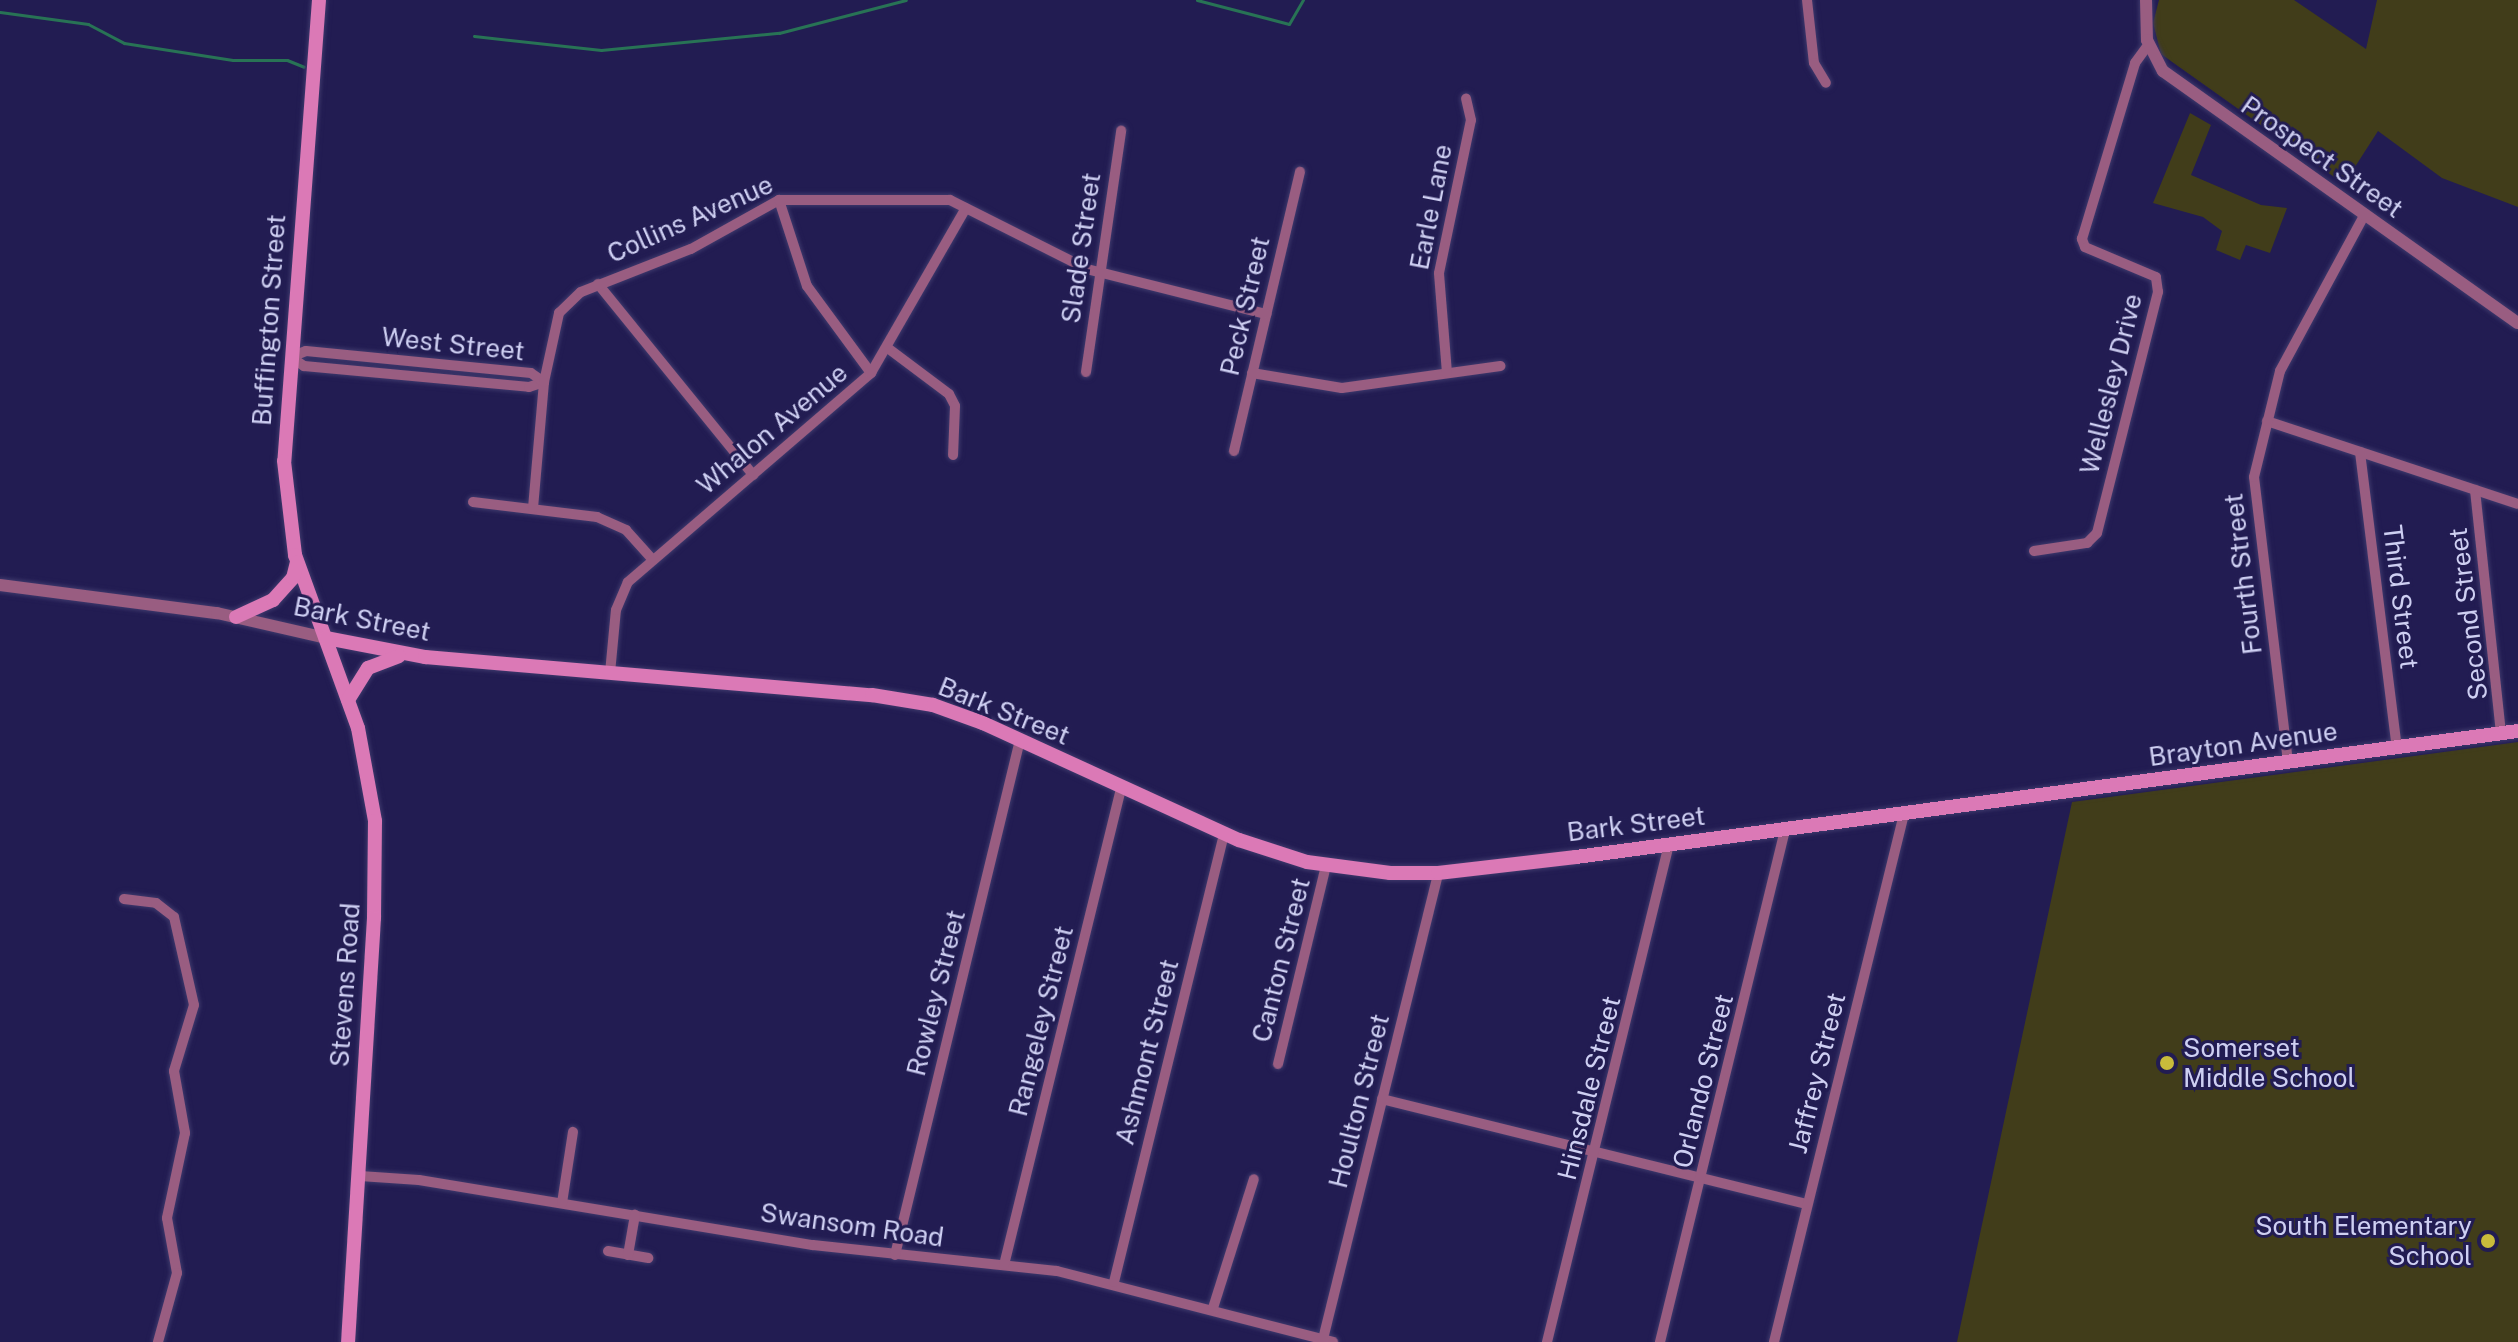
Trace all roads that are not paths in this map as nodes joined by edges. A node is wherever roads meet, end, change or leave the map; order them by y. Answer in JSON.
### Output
{"nodes":[{"id":1,"x":319,"y":0,"type":"edge"},
{"id":2,"x":1807,"y":0,"type":"edge"},
{"id":3,"x":2146,"y":0,"type":"edge"},
{"id":4,"x":2148,"y":45,"type":"junction"},
{"id":5,"x":1826,"y":83,"type":"dead end"},
{"id":6,"x":1466,"y":99,"type":"dead end"},
{"id":7,"x":1121,"y":131,"type":"dead end"},
{"id":8,"x":1300,"y":172,"type":"dead end"},
{"id":9,"x":779,"y":200,"type":"junction"},
{"id":10,"x":966,"y":208,"type":"junction"},
{"id":11,"x":2365,"y":214,"type":"junction"},
{"id":12,"x":1100,"y":273,"type":"junction"},
{"id":13,"x":598,"y":284,"type":"junction"},
{"id":14,"x":1266,"y":314,"type":"junction"},
{"id":15,"x":2518,"y":323,"type":"edge"},
{"id":16,"x":889,"y":349,"type":"junction"},
{"id":17,"x":291,"y":357,"type":"junction"},
{"id":18,"x":1500,"y":366,"type":"dead end"},
{"id":19,"x":1086,"y":372,"type":"dead end"},
{"id":20,"x":871,"y":373,"type":"junction"},
{"id":21,"x":1252,"y":373,"type":"junction"},
{"id":22,"x":1447,"y":373,"type":"junction"},
{"id":23,"x":544,"y":382,"type":"junction"},
{"id":24,"x":2267,"y":421,"type":"junction"},
{"id":25,"x":1234,"y":451,"type":"dead end"},
{"id":26,"x":2360,"y":452,"type":"junction"},
{"id":27,"x":953,"y":455,"type":"dead end"},
{"id":28,"x":753,"y":475,"type":"junction"},
{"id":29,"x":2475,"y":490,"type":"junction"},
{"id":30,"x":473,"y":502,"type":"dead end"},
{"id":31,"x":2518,"y":504,"type":"edge"},
{"id":32,"x":533,"y":508,"type":"junction"},
{"id":33,"x":2034,"y":551,"type":"dead end"},
{"id":34,"x":653,"y":560,"type":"junction"},
{"id":35,"x":298,"y":562,"type":"junction"},
{"id":36,"x":0,"y":585,"type":"edge"},
{"id":37,"x":236,"y":617,"type":"junction"},
{"id":38,"x":326,"y":638,"type":"junction"},
{"id":39,"x":405,"y":654,"type":"junction"},
{"id":40,"x":610,"y":673,"type":"junction"},
{"id":41,"x":348,"y":700,"type":"junction"},
{"id":42,"x":2518,"y":731,"type":"edge"},
{"id":43,"x":2501,"y":734,"type":"junction"},
{"id":44,"x":1020,"y":740,"type":"junction"},
{"id":45,"x":2397,"y":747,"type":"junction"},
{"id":46,"x":2288,"y":762,"type":"junction"},
{"id":47,"x":1121,"y":787,"type":"junction"},
{"id":48,"x":1975,"y":805,"type":"joint"},
{"id":49,"x":1904,"y":814,"type":"junction"},
{"id":50,"x":1785,"y":830,"type":"junction"},
{"id":51,"x":1224,"y":833,"type":"junction"},
{"id":52,"x":1669,"y":844,"type":"junction"},
{"id":53,"x":1326,"y":866,"type":"junction"},
{"id":54,"x":1438,"y":873,"type":"junction"},
{"id":55,"x":124,"y":899,"type":"dead end"},
{"id":56,"x":1278,"y":1064,"type":"dead end"},
{"id":57,"x":1382,"y":1099,"type":"junction"},
{"id":58,"x":573,"y":1132,"type":"dead end"},
{"id":59,"x":1594,"y":1150,"type":"junction"},
{"id":60,"x":360,"y":1176,"type":"junction"},
{"id":61,"x":1701,"y":1178,"type":"junction"},
{"id":62,"x":1254,"y":1179,"type":"dead end"},
{"id":63,"x":562,"y":1203,"type":"junction"},
{"id":64,"x":1807,"y":1204,"type":"junction"},
{"id":65,"x":635,"y":1215,"type":"junction"},
{"id":66,"x":608,"y":1251,"type":"dead end"},
{"id":67,"x":628,"y":1255,"type":"junction"},
{"id":68,"x":895,"y":1255,"type":"junction"},
{"id":69,"x":648,"y":1258,"type":"dead end"},
{"id":70,"x":1004,"y":1265,"type":"junction"},
{"id":71,"x":1114,"y":1282,"type":"junction"},
{"id":72,"x":1213,"y":1308,"type":"junction"},
{"id":73,"x":1328,"y":1340,"type":"edge"},
{"id":74,"x":158,"y":1342,"type":"edge"},
{"id":75,"x":348,"y":1342,"type":"edge"},
{"id":76,"x":1547,"y":1342,"type":"edge"},
{"id":77,"x":1660,"y":1342,"type":"edge"},
{"id":78,"x":1774,"y":1342,"type":"edge"}],
"edges":[{"from":1,"to":17,"type":"main road","name":"Buffington Street"},
{"from":2,"to":5,"type":"street"},
{"from":3,"to":4,"type":"street"},
{"from":4,"to":11,"type":"street","name":"Prospect Street"},
{"from":4,"to":33,"type":"street","name":"Wellesley Drive"},
{"from":6,"to":22,"type":"street","name":"Earle Lane"},
{"from":7,"to":12,"type":"street","name":"Slade Street"},
{"from":8,"to":14,"type":"street","name":"Peck Street"},
{"from":9,"to":10,"type":"street","name":"Collins Avenue"},
{"from":9,"to":13,"type":"street","name":"Collins Avenue"},
{"from":9,"to":20,"type":"street"},
{"from":10,"to":12,"type":"street","name":"Collins Avenue"},
{"from":10,"to":16,"type":"street","name":"Whalon Avenue"},
{"from":11,"to":15,"type":"street","name":"Prospect Street"},
{"from":11,"to":24,"type":"street","name":"Fourth Street"},
{"from":12,"to":14,"type":"street","name":"Collins Avenue"},
{"from":12,"to":19,"type":"street","name":"Slade Street"},
{"from":13,"to":23,"type":"street","name":"Collins Avenue"},
{"from":13,"to":28,"type":"street"},
{"from":14,"to":21,"type":"street","name":"Peck Street"},
{"from":16,"to":20,"type":"street","name":"Whalon Avenue"},
{"from":16,"to":27,"type":"street"},
{"from":17,"to":23,"type":"street","name":"West Street"},
{"from":17,"to":35,"type":"main road","name":"Buffington Street"},
{"from":18,"to":22,"type":"street"},
{"from":20,"to":28,"type":"street","name":"Whalon Avenue"},
{"from":21,"to":22,"type":"street"},
{"from":21,"to":25,"type":"street","name":"Peck Street"},
{"from":23,"to":32,"type":"street","name":"Collins Avenue"},
{"from":24,"to":26,"type":"street"},
{"from":24,"to":46,"type":"street","name":"Fourth Street"},
{"from":26,"to":29,"type":"street"},
{"from":26,"to":45,"type":"street","name":"Third Street"},
{"from":28,"to":34,"type":"street","name":"Whalon Avenue"},
{"from":29,"to":31,"type":"street"},
{"from":29,"to":43,"type":"street","name":"Second Street"},
{"from":30,"to":32,"type":"street"},
{"from":32,"to":34,"type":"street"},
{"from":34,"to":40,"type":"street","name":"Whalon Avenue"},
{"from":35,"to":37,"type":"main road"},
{"from":35,"to":38,"type":"main road","name":"Buffington Street"},
{"from":36,"to":37,"type":"street","name":"Bark Street"},
{"from":37,"to":38,"type":"street","name":"Bark Street"},
{"from":38,"to":39,"type":"main road","name":"Bark Street"},
{"from":38,"to":41,"type":"main road","name":"Stevens Road"},
{"from":39,"to":40,"type":"main road","name":"Bark Street"},
{"from":39,"to":41,"type":"main road"},
{"from":40,"to":44,"type":"main road","name":"Bark Street"},
{"from":41,"to":60,"type":"main road","name":"Stevens Road"},
{"from":42,"to":43,"type":"main road","name":"Brayton Avenue"},
{"from":43,"to":45,"type":"main road","name":"Brayton Avenue"},
{"from":44,"to":47,"type":"main road","name":"Bark Street"},
{"from":44,"to":68,"type":"street","name":"Rowley Street"},
{"from":45,"to":46,"type":"main road","name":"Brayton Avenue"},
{"from":46,"to":48,"type":"main road","name":"Brayton Avenue"},
{"from":47,"to":51,"type":"main road","name":"Bark Street"},
{"from":47,"to":70,"type":"street","name":"Rangeley Street"},
{"from":48,"to":49,"type":"main road","name":"Bark Street"},
{"from":49,"to":50,"type":"main road","name":"Bark Street"},
{"from":49,"to":64,"type":"street","name":"Jaffrey Street"},
{"from":50,"to":52,"type":"main road","name":"Bark Street"},
{"from":50,"to":61,"type":"street","name":"Orlando Street"},
{"from":51,"to":53,"type":"main road","name":"Bark Street"},
{"from":51,"to":71,"type":"street","name":"Ashmont Street"},
{"from":52,"to":54,"type":"main road","name":"Bark Street"},
{"from":52,"to":59,"type":"street","name":"Hinsdale Street"},
{"from":53,"to":54,"type":"main road","name":"Bark Street"},
{"from":53,"to":56,"type":"street","name":"Canton Street"},
{"from":54,"to":57,"type":"street","name":"Houlton Street"},
{"from":55,"to":74,"type":"street"},
{"from":57,"to":59,"type":"street"},
{"from":57,"to":73,"type":"street","name":"Houlton Street"},
{"from":58,"to":63,"type":"street"},
{"from":59,"to":61,"type":"street"},
{"from":59,"to":76,"type":"street","name":"Hinsdale Street"},
{"from":60,"to":63,"type":"street","name":"Swansom Road"},
{"from":60,"to":75,"type":"main road","name":"Stevens Road"},
{"from":61,"to":64,"type":"street"},
{"from":61,"to":77,"type":"street","name":"Orlando Street"},
{"from":62,"to":72,"type":"street"},
{"from":63,"to":65,"type":"street","name":"Swansom Road"},
{"from":64,"to":78,"type":"street","name":"Jaffrey Street"},
{"from":65,"to":67,"type":"street"},
{"from":65,"to":68,"type":"street","name":"Swansom Road"},
{"from":66,"to":67,"type":"street"},
{"from":67,"to":69,"type":"street"},
{"from":68,"to":70,"type":"street","name":"Swansom Road"},
{"from":70,"to":71,"type":"street","name":"Swansom Road"},
{"from":71,"to":72,"type":"street","name":"Swansom Road"},
{"from":72,"to":73,"type":"street","name":"Swansom Road"}]}
